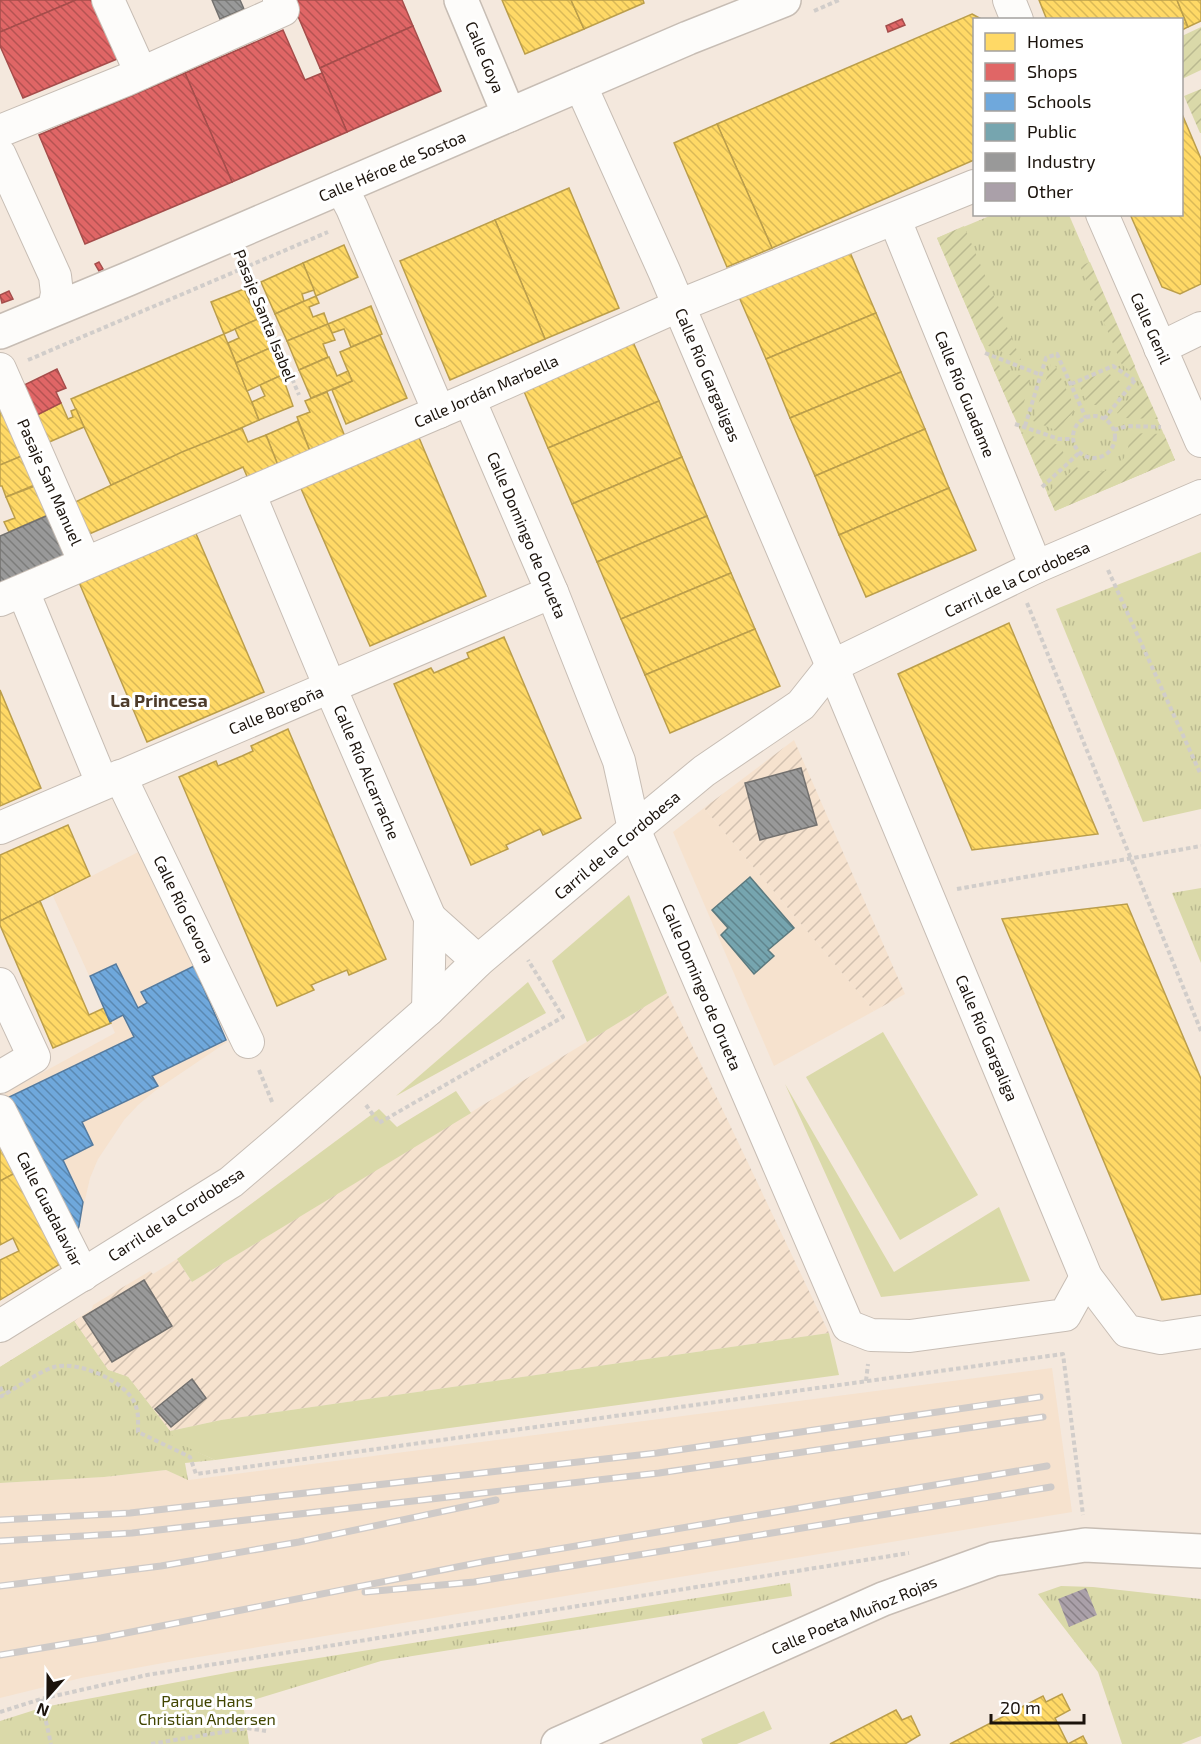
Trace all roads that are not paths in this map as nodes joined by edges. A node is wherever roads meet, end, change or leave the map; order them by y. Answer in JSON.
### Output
{"nodes":[{"id":1,"x":108,"y":0,"type":"edge"},
{"id":2,"x":279,"y":0,"type":"edge"},
{"id":3,"x":461,"y":0,"type":"edge"},
{"id":4,"x":784,"y":0,"type":"edge"},
{"id":5,"x":1009,"y":0,"type":"edge"},
{"id":6,"x":1016,"y":18,"type":"edge"},
{"id":7,"x":134,"y":76,"type":"junction"},
{"id":8,"x":580,"y":84,"type":"junction"},
{"id":9,"x":509,"y":115,"type":"junction"},
{"id":10,"x":0,"y":130,"type":"edge"},
{"id":11,"x":0,"y":155,"type":"edge"},
{"id":12,"x":341,"y":187,"type":"junction"},
{"id":13,"x":973,"y":187,"type":"edge"},
{"id":14,"x":1103,"y":216,"type":"edge"},
{"id":15,"x":894,"y":220,"type":"junction"},
{"id":16,"x":678,"y":306,"type":"junction"},
{"id":17,"x":54,"y":309,"type":"junction"},
{"id":18,"x":1201,"y":328,"type":"edge"},
{"id":19,"x":0,"y":332,"type":"edge"},
{"id":20,"x":1160,"y":348,"type":"junction"},
{"id":21,"x":0,"y":369,"type":"edge"},
{"id":22,"x":469,"y":399,"type":"junction"},
{"id":23,"x":439,"y":412,"type":"junction"},
{"id":24,"x":1201,"y":441,"type":"edge"},
{"id":25,"x":249,"y":493,"type":"junction"},
{"id":26,"x":1201,"y":496,"type":"edge"},
{"id":27,"x":85,"y":562,"type":"junction"},
{"id":28,"x":1026,"y":572,"type":"junction"},
{"id":29,"x":552,"y":592,"type":"junction"},
{"id":30,"x":11,"y":596,"type":"edge"},
{"id":31,"x":832,"y":666,"type":"junction"},
{"id":32,"x":330,"y":687,"type":"junction"},
{"id":33,"x":111,"y":780,"type":"junction"},
{"id":34,"x":0,"y":828,"type":"edge"},
{"id":35,"x":634,"y":829,"type":"junction"},
{"id":36,"x":430,"y":918,"type":"junction"},
{"id":37,"x":478,"y":961,"type":"junction"},
{"id":38,"x":0,"y":984,"type":"edge"},
{"id":39,"x":428,"y":1010,"type":"junction"},
{"id":40,"x":248,"y":1042,"type":"road end"},
{"id":41,"x":0,"y":1077,"type":"edge"},
{"id":42,"x":0,"y":1111,"type":"edge"},
{"id":43,"x":83,"y":1275,"type":"junction"},
{"id":44,"x":1086,"y":1277,"type":"junction"},
{"id":45,"x":0,"y":1326,"type":"edge"},
{"id":46,"x":1201,"y":1332,"type":"edge"},
{"id":47,"x":1201,"y":1551,"type":"edge"},
{"id":48,"x":558,"y":1744,"type":"edge"}],
"edges":[{"from":1,"to":7,"type":"street"},
{"from":2,"to":7,"type":"street"},
{"from":3,"to":9,"type":"main road","name":"Calle Goya"},
{"from":4,"to":8,"type":"main road","name":"Calle Héroe de Sostoa"},
{"from":5,"to":6,"type":"street"},
{"from":7,"to":10,"type":"street"},
{"from":8,"to":9,"type":"main road","name":"Calle Héroe de Sostoa"},
{"from":8,"to":16,"type":"street","name":"Calle Río Gargaligas"},
{"from":9,"to":12,"type":"main road","name":"Calle Héroe de Sostoa"},
{"from":11,"to":17,"type":"street"},
{"from":12,"to":17,"type":"main road","name":"Calle Héroe de Sostoa"},
{"from":12,"to":23,"type":"street"},
{"from":13,"to":15,"type":"street","name":"Calle Jordán Marbella"},
{"from":14,"to":20,"type":"street","name":"Calle Genil"},
{"from":15,"to":16,"type":"street","name":"Calle Jordán Marbella"},
{"from":15,"to":28,"type":"street","name":"Calle Río Guadame"},
{"from":16,"to":22,"type":"street","name":"Calle Jordán Marbella"},
{"from":16,"to":31,"type":"street","name":"Calle Río Gargaligas"},
{"from":17,"to":19,"type":"main road","name":"Calle Héroe de Sostoa"},
{"from":18,"to":20,"type":"street"},
{"from":20,"to":24,"type":"street","name":"Calle Genil"},
{"from":21,"to":27,"type":"street","name":"Pasaje San Manuel"},
{"from":22,"to":23,"type":"street","name":"Calle Jordán Marbella"},
{"from":22,"to":29,"type":"street","name":"Calle Domingo de Orueta"},
{"from":23,"to":25,"type":"street","name":"Calle Jordán Marbella"},
{"from":25,"to":27,"type":"street","name":"Calle Jordán Marbella"},
{"from":25,"to":32,"type":"street","name":"Calle Río Alcarrache"},
{"from":26,"to":28,"type":"street","name":"Carril de la Cordobesa"},
{"from":27,"to":30,"type":"street","name":"Calle Jordán Marbella"},
{"from":28,"to":31,"type":"street","name":"Carril de la Cordobesa"},
{"from":29,"to":32,"type":"street","name":"Calle Borgoña"},
{"from":29,"to":35,"type":"street","name":"Calle Domingo de Orueta"},
{"from":30,"to":33,"type":"street","name":"Calle Río Gevora"},
{"from":31,"to":35,"type":"street","name":"Carril de la Cordobesa"},
{"from":31,"to":44,"type":"street","name":"Calle Río Gargaliga"},
{"from":32,"to":33,"type":"street","name":"Calle Borgoña"},
{"from":32,"to":36,"type":"street","name":"Calle Río Alcarrache"},
{"from":33,"to":34,"type":"street","name":"Calle Borgoña"},
{"from":33,"to":40,"type":"street","name":"Calle Río Gevora"},
{"from":35,"to":37,"type":"street","name":"Carril de la Cordobesa"},
{"from":35,"to":44,"type":"street","name":"Calle Domingo de Orueta"},
{"from":36,"to":37,"type":"street","name":"Calle Río Alcarrache"},
{"from":36,"to":39,"type":"street","name":"Calle Río Alcarrache"},
{"from":37,"to":39,"type":"street","name":"Carril de la Cordobesa"},
{"from":38,"to":41,"type":"street"},
{"from":39,"to":43,"type":"street","name":"Carril de la Cordobesa"},
{"from":42,"to":43,"type":"street","name":"Calle Guadalaviar"},
{"from":43,"to":45,"type":"street","name":"Carril de la Cordobesa"},
{"from":44,"to":46,"type":"street","name":"Calle Río Gargaliga"},
{"from":47,"to":48,"type":"main road","name":"Calle Poeta Muñoz Rojas"}]}
